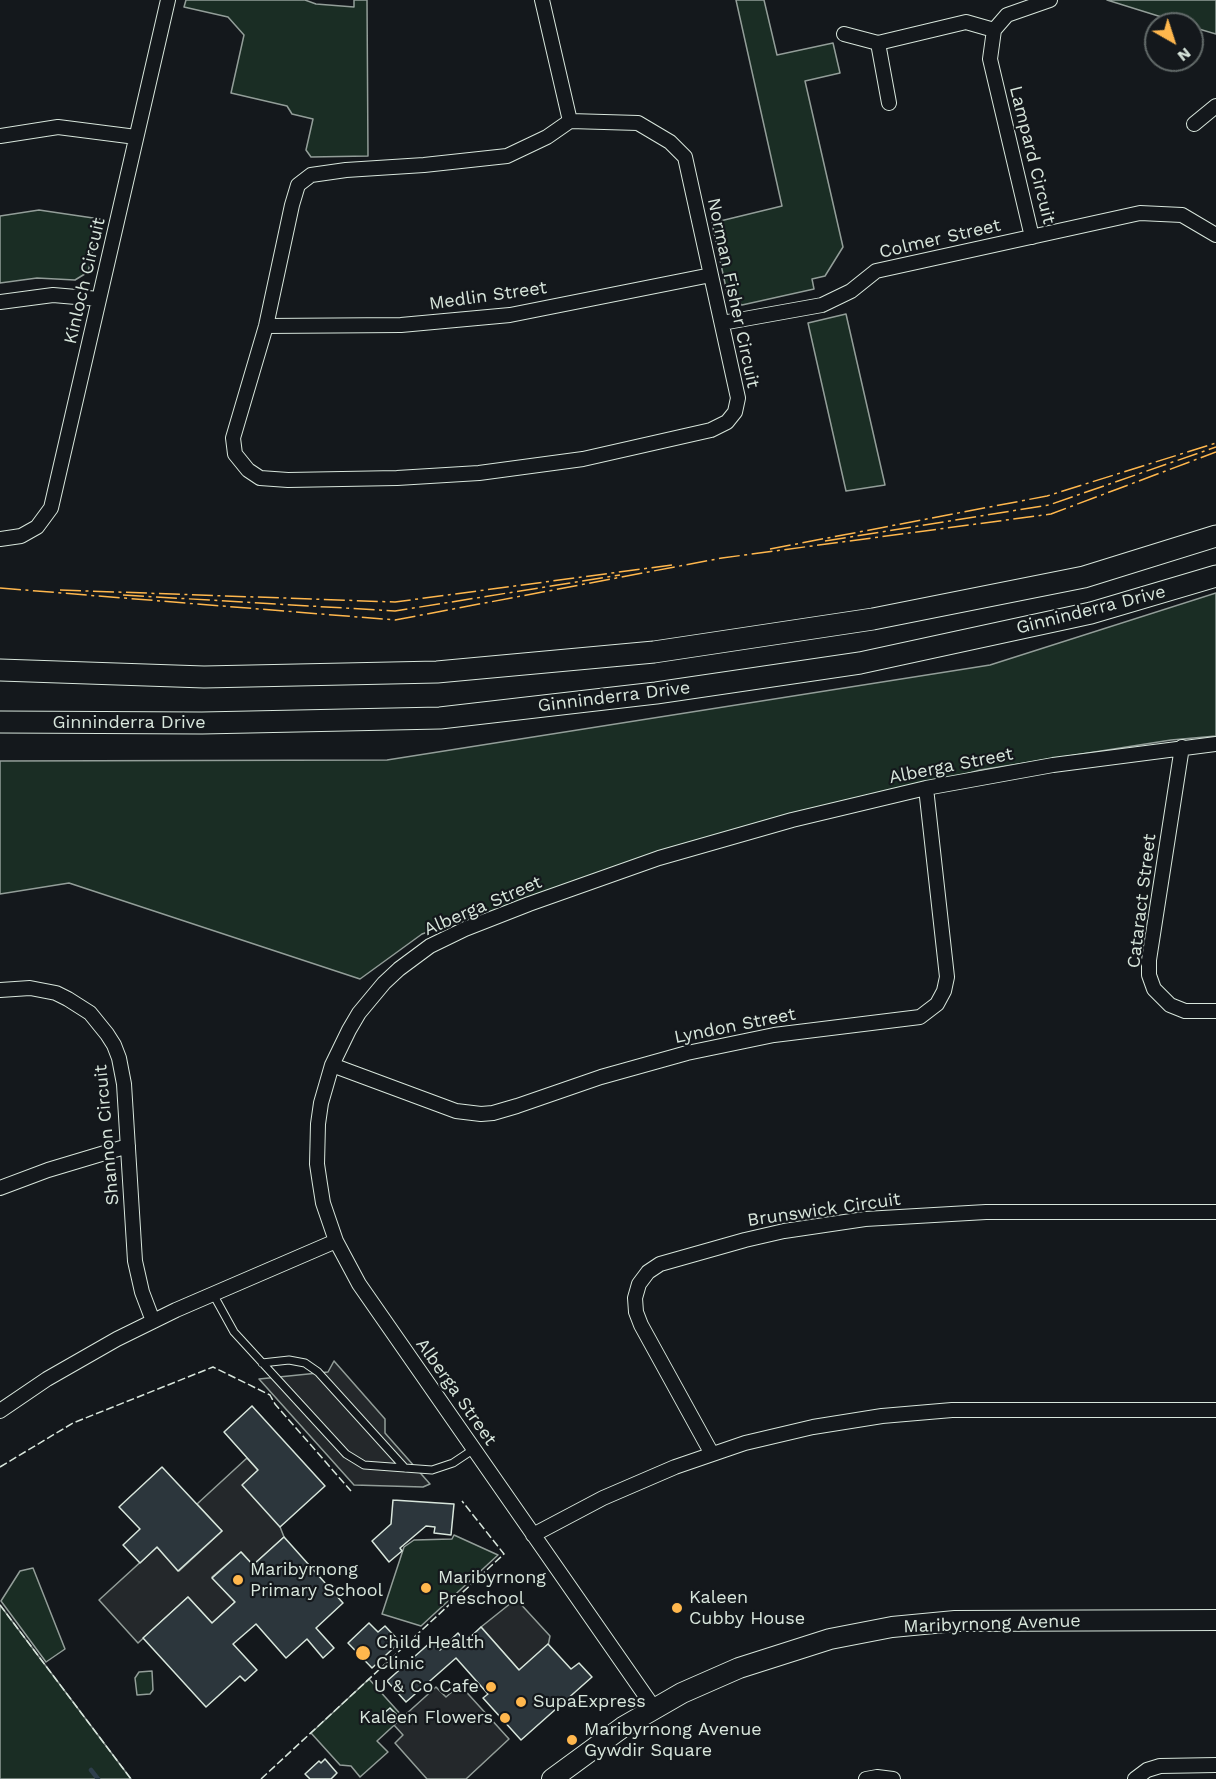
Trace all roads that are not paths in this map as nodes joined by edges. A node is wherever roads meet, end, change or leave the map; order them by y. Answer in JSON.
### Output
{"nodes":[{"id":1,"x":168,"y":0,"type":"edge"},
{"id":2,"x":542,"y":0,"type":"edge"},
{"id":3,"x":1050,"y":0,"type":"edge"},
{"id":4,"x":994,"y":30,"type":"junction"},
{"id":5,"x":844,"y":34,"type":"dead end"},
{"id":6,"x":878,"y":44,"type":"junction"},
{"id":7,"x":889,"y":103,"type":"dead end"},
{"id":8,"x":1216,"y":106,"type":"edge"},
{"id":9,"x":570,"y":121,"type":"junction"},
{"id":10,"x":1194,"y":124,"type":"dead end"},
{"id":11,"x":0,"y":136,"type":"edge"},
{"id":12,"x":136,"y":137,"type":"junction"},
{"id":13,"x":1216,"y":235,"type":"edge"},
{"id":14,"x":1032,"y":237,"type":"junction"},
{"id":15,"x":711,"y":275,"type":"junction"},
{"id":16,"x":99,"y":299,"type":"junction"},
{"id":17,"x":0,"y":302,"type":"edge"},
{"id":18,"x":722,"y":323,"type":"junction"},
{"id":19,"x":266,"y":326,"type":"junction"},
{"id":20,"x":1216,"y":536,"type":"edge"},
{"id":21,"x":0,"y":539,"type":"edge"},
{"id":22,"x":1216,"y":576,"type":"edge"},
{"id":23,"x":0,"y":670,"type":"edge"},
{"id":24,"x":0,"y":722,"type":"edge"},
{"id":25,"x":1216,"y":744,"type":"edge"},
{"id":26,"x":1182,"y":747,"type":"junction"},
{"id":27,"x":926,"y":788,"type":"junction"},
{"id":28,"x":0,"y":990,"type":"edge"},
{"id":29,"x":1216,"y":1011,"type":"edge"},
{"id":30,"x":332,"y":1065,"type":"junction"},
{"id":31,"x":128,"y":1146,"type":"junction"},
{"id":32,"x":0,"y":1188,"type":"edge"},
{"id":33,"x":1216,"y":1212,"type":"edge"},
{"id":34,"x":336,"y":1241,"type":"junction"},
{"id":35,"x":213,"y":1294,"type":"junction"},
{"id":36,"x":153,"y":1321,"type":"junction"},
{"id":37,"x":262,"y":1363,"type":"junction"},
{"id":38,"x":1216,"y":1410,"type":"edge"},
{"id":39,"x":0,"y":1411,"type":"edge"},
{"id":40,"x":474,"y":1449,"type":"junction"},
{"id":41,"x":712,"y":1454,"type":"junction"},
{"id":42,"x":405,"y":1468,"type":"junction"},
{"id":43,"x":533,"y":1535,"type":"junction"},
{"id":44,"x":1216,"y":1620,"type":"edge"},
{"id":45,"x":654,"y":1708,"type":"junction"},
{"id":46,"x":1216,"y":1765,"type":"edge"},
{"id":47,"x":552,"y":1779,"type":"edge"},
{"id":48,"x":866,"y":1779,"type":"edge"},
{"id":49,"x":893,"y":1779,"type":"edge"},
{"id":50,"x":1135,"y":1779,"type":"edge"}],
"edges":[{"from":1,"to":12,"type":"street","name":"Kinloch Circuit"},
{"from":2,"to":9,"type":"street"},
{"from":3,"to":4,"type":"street"},
{"from":4,"to":6,"type":"street"},
{"from":4,"to":14,"type":"street","name":"Lampard Circuit"},
{"from":5,"to":6,"type":"street"},
{"from":6,"to":7,"type":"street"},
{"from":8,"to":10,"type":"street"},
{"from":9,"to":15,"type":"street","name":"Norman Fisher Circuit"},
{"from":9,"to":19,"type":"street","name":"Norman Fisher Circuit"},
{"from":11,"to":12,"type":"street"},
{"from":12,"to":16,"type":"street","name":"Kinloch Circuit"},
{"from":13,"to":14,"type":"street","name":"Lampard Circuit"},
{"from":14,"to":18,"type":"street","name":"Colmer Street"},
{"from":15,"to":18,"type":"street","name":"Norman Fisher Circuit"},
{"from":15,"to":19,"type":"street","name":"Medlin Street"},
{"from":16,"to":17,"type":"street"},
{"from":16,"to":21,"type":"street","name":"Kinloch Circuit"},
{"from":18,"to":19,"type":"street","name":"Norman Fisher Circuit"},
{"from":20,"to":23,"type":"main road","name":"Ginninderra Drive"},
{"from":22,"to":24,"type":"main road","name":"Ginninderra Drive"},
{"from":25,"to":26,"type":"street","name":"Alberga Street"},
{"from":26,"to":27,"type":"street","name":"Alberga Street"},
{"from":26,"to":29,"type":"street","name":"Cataract Street"},
{"from":27,"to":30,"type":"street","name":"Alberga Street"},
{"from":27,"to":30,"type":"street","name":"Lyndon Street"},
{"from":28,"to":31,"type":"street","name":"Shannon Circuit"},
{"from":30,"to":34,"type":"street","name":"Alberga Street"},
{"from":31,"to":32,"type":"street"},
{"from":31,"to":36,"type":"street","name":"Shannon Circuit"},
{"from":33,"to":41,"type":"street","name":"Brunswick Circuit"},
{"from":34,"to":35,"type":"street"},
{"from":34,"to":40,"type":"street","name":"Alberga Street"},
{"from":35,"to":36,"type":"street"},
{"from":35,"to":37,"type":"lane"},
{"from":36,"to":39,"type":"street"},
{"from":37,"to":42,"type":"lane"},
{"from":37,"to":42,"type":"lane"},
{"from":38,"to":41,"type":"street"},
{"from":40,"to":42,"type":"lane"},
{"from":40,"to":43,"type":"street","name":"Alberga Street"},
{"from":41,"to":43,"type":"street"},
{"from":43,"to":45,"type":"street","name":"Alberga Street"},
{"from":44,"to":45,"type":"street","name":"Maribyrnong Avenue"},
{"from":45,"to":47,"type":"street","name":"Maribyrnong Avenue"},
{"from":46,"to":50,"type":"street"},
{"from":48,"to":49,"type":"street"}]}
